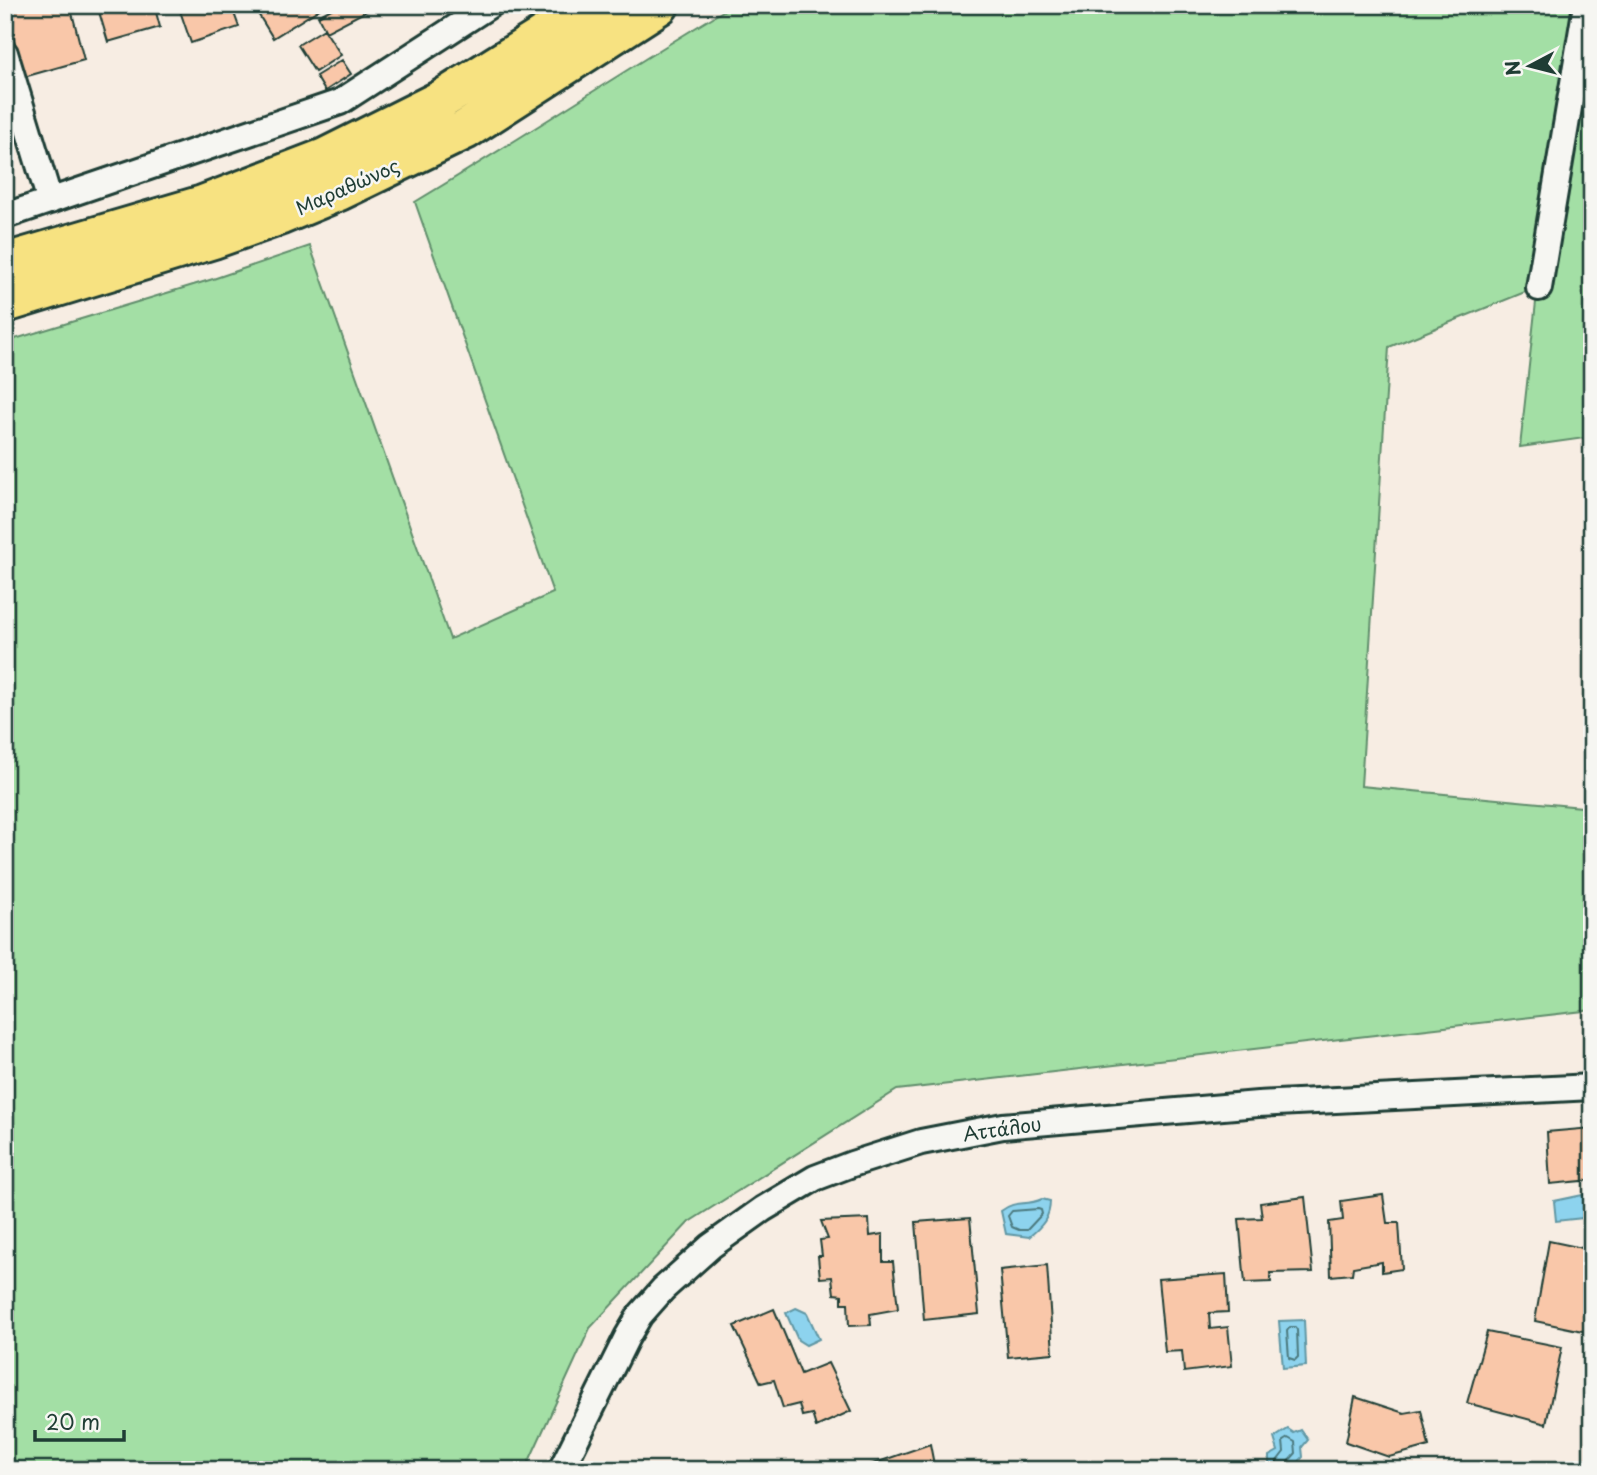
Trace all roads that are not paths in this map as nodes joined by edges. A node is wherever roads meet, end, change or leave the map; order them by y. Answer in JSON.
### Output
{"nodes":[{"id":1,"x":490,"y":5,"type":"edge"},
{"id":2,"x":593,"y":5,"type":"edge"},
{"id":3,"x":659,"y":5,"type":"edge"},
{"id":4,"x":1586,"y":5,"type":"edge"},
{"id":5,"x":5,"y":53,"type":"edge"},
{"id":6,"x":50,"y":201,"type":"junction"},
{"id":7,"x":5,"y":216,"type":"edge"},
{"id":8,"x":5,"y":263,"type":"edge"},
{"id":9,"x":1539,"y":288,"type":"dead end"},
{"id":10,"x":5,"y":303,"type":"edge"},
{"id":11,"x":1592,"y":1087,"type":"edge"},
{"id":12,"x":561,"y":1470,"type":"edge"}],
"edges":[{"from":1,"to":6,"type":"street"},
{"from":2,"to":8,"type":"main road","name":"Μαραθώνος"},
{"from":3,"to":10,"type":"main road","name":"Μαραθώνος"},
{"from":4,"to":9,"type":"street"},
{"from":5,"to":6,"type":"street"},
{"from":6,"to":7,"type":"street"},
{"from":11,"to":12,"type":"street","name":"Αττάλου"}]}
